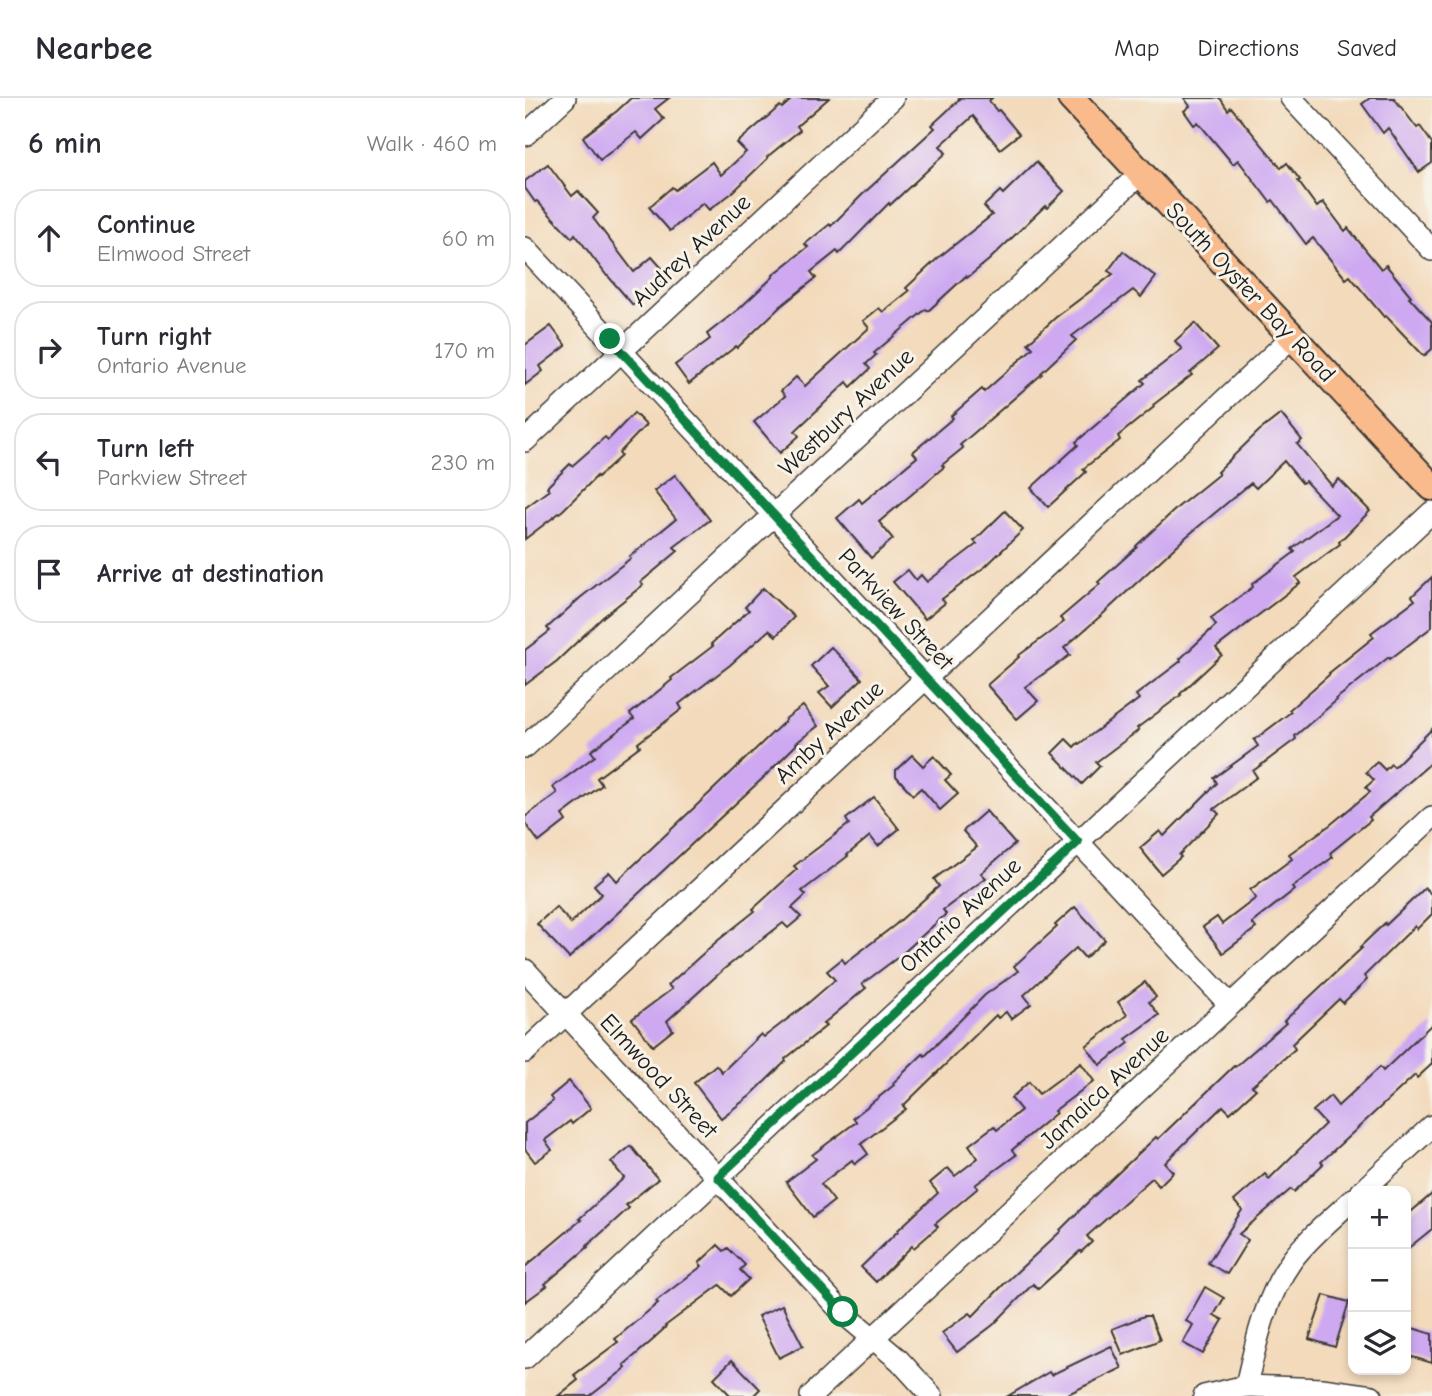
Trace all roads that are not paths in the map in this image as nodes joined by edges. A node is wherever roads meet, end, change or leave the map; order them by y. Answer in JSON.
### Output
{"nodes":[{"id":1,"x":565,"y":98,"type":"edge"},
{"id":2,"x":893,"y":98,"type":"edge"},
{"id":3,"x":1070,"y":98,"type":"edge"},
{"id":4,"x":1291,"y":98,"type":"edge"},
{"id":5,"x":525,"y":135,"type":"edge"},
{"id":6,"x":1141,"y":173,"type":"junction"},
{"id":7,"x":525,"y":248,"type":"edge"},
{"id":8,"x":1432,"y":250,"type":"edge"},
{"id":9,"x":1292,"y":337,"type":"junction"},
{"id":10,"x":621,"y":352,"type":"junction"},
{"id":11,"x":525,"y":441,"type":"edge"},
{"id":12,"x":1432,"y":487,"type":"edge"},
{"id":13,"x":1432,"y":512,"type":"edge"},
{"id":14,"x":773,"y":516,"type":"junction"},
{"id":15,"x":925,"y":679,"type":"junction"},
{"id":16,"x":525,"y":747,"type":"edge"},
{"id":17,"x":1432,"y":817,"type":"edge"},
{"id":18,"x":1078,"y":842,"type":"junction"},
{"id":19,"x":525,"y":970,"type":"edge"},
{"id":20,"x":1230,"y":1006,"type":"junction"},
{"id":21,"x":566,"y":1014,"type":"junction"},
{"id":22,"x":525,"y":1052,"type":"edge"},
{"id":23,"x":1432,"y":1126,"type":"edge"},
{"id":24,"x":718,"y":1177,"type":"junction"},
{"id":25,"x":1367,"y":1186,"type":"edge"},
{"id":26,"x":1348,"y":1204,"type":"edge"},
{"id":27,"x":873,"y":1338,"type":"junction"},
{"id":28,"x":525,"y":1357,"type":"edge"},
{"id":29,"x":1246,"y":1386,"type":"junction"},
{"id":30,"x":811,"y":1396,"type":"edge"},
{"id":31,"x":932,"y":1396,"type":"edge"},
{"id":32,"x":1204,"y":1396,"type":"edge"},
{"id":33,"x":1372,"y":1396,"type":"edge"}],
"edges":[{"from":1,"to":5,"type":"street"},
{"from":2,"to":10,"type":"street","name":"Audrey Avenue"},
{"from":3,"to":6,"type":"main road","name":"South Oyster Bay Road"},
{"from":4,"to":8,"type":"street"},
{"from":6,"to":9,"type":"main road","name":"South Oyster Bay Road"},
{"from":6,"to":14,"type":"street","name":"Westbury Avenue"},
{"from":7,"to":10,"type":"street","name":"Parkview Street"},
{"from":9,"to":12,"type":"main road","name":"South Oyster Bay Road"},
{"from":9,"to":15,"type":"street","name":"Amby Avenue"},
{"from":10,"to":11,"type":"street","name":"Audrey Avenue"},
{"from":10,"to":14,"type":"street","name":"Parkview Street"},
{"from":13,"to":18,"type":"street","name":"Ontario Avenue"},
{"from":14,"to":15,"type":"street","name":"Parkview Street"},
{"from":14,"to":16,"type":"street","name":"Westbury Avenue"},
{"from":15,"to":18,"type":"street","name":"Parkview Street"},
{"from":15,"to":21,"type":"street","name":"Amby Avenue"},
{"from":17,"to":20,"type":"street","name":"Jamaica Avenue"},
{"from":18,"to":20,"type":"street","name":"Parkview Street"},
{"from":18,"to":24,"type":"street","name":"Ontario Avenue"},
{"from":19,"to":21,"type":"street","name":"Elmwood Street"},
{"from":20,"to":27,"type":"street","name":"Jamaica Avenue"},
{"from":21,"to":22,"type":"street","name":"Amby Avenue"},
{"from":21,"to":24,"type":"street","name":"Elmwood Street"},
{"from":23,"to":25,"type":"street"},
{"from":24,"to":27,"type":"street","name":"Elmwood Street"},
{"from":24,"to":28,"type":"street","name":"Ontario Avenue"},
{"from":26,"to":29,"type":"street"},
{"from":27,"to":30,"type":"street","name":"Jamaica Avenue"},
{"from":27,"to":31,"type":"street","name":"Elmwood Street"},
{"from":29,"to":32,"type":"street"},
{"from":29,"to":33,"type":"street"}]}
